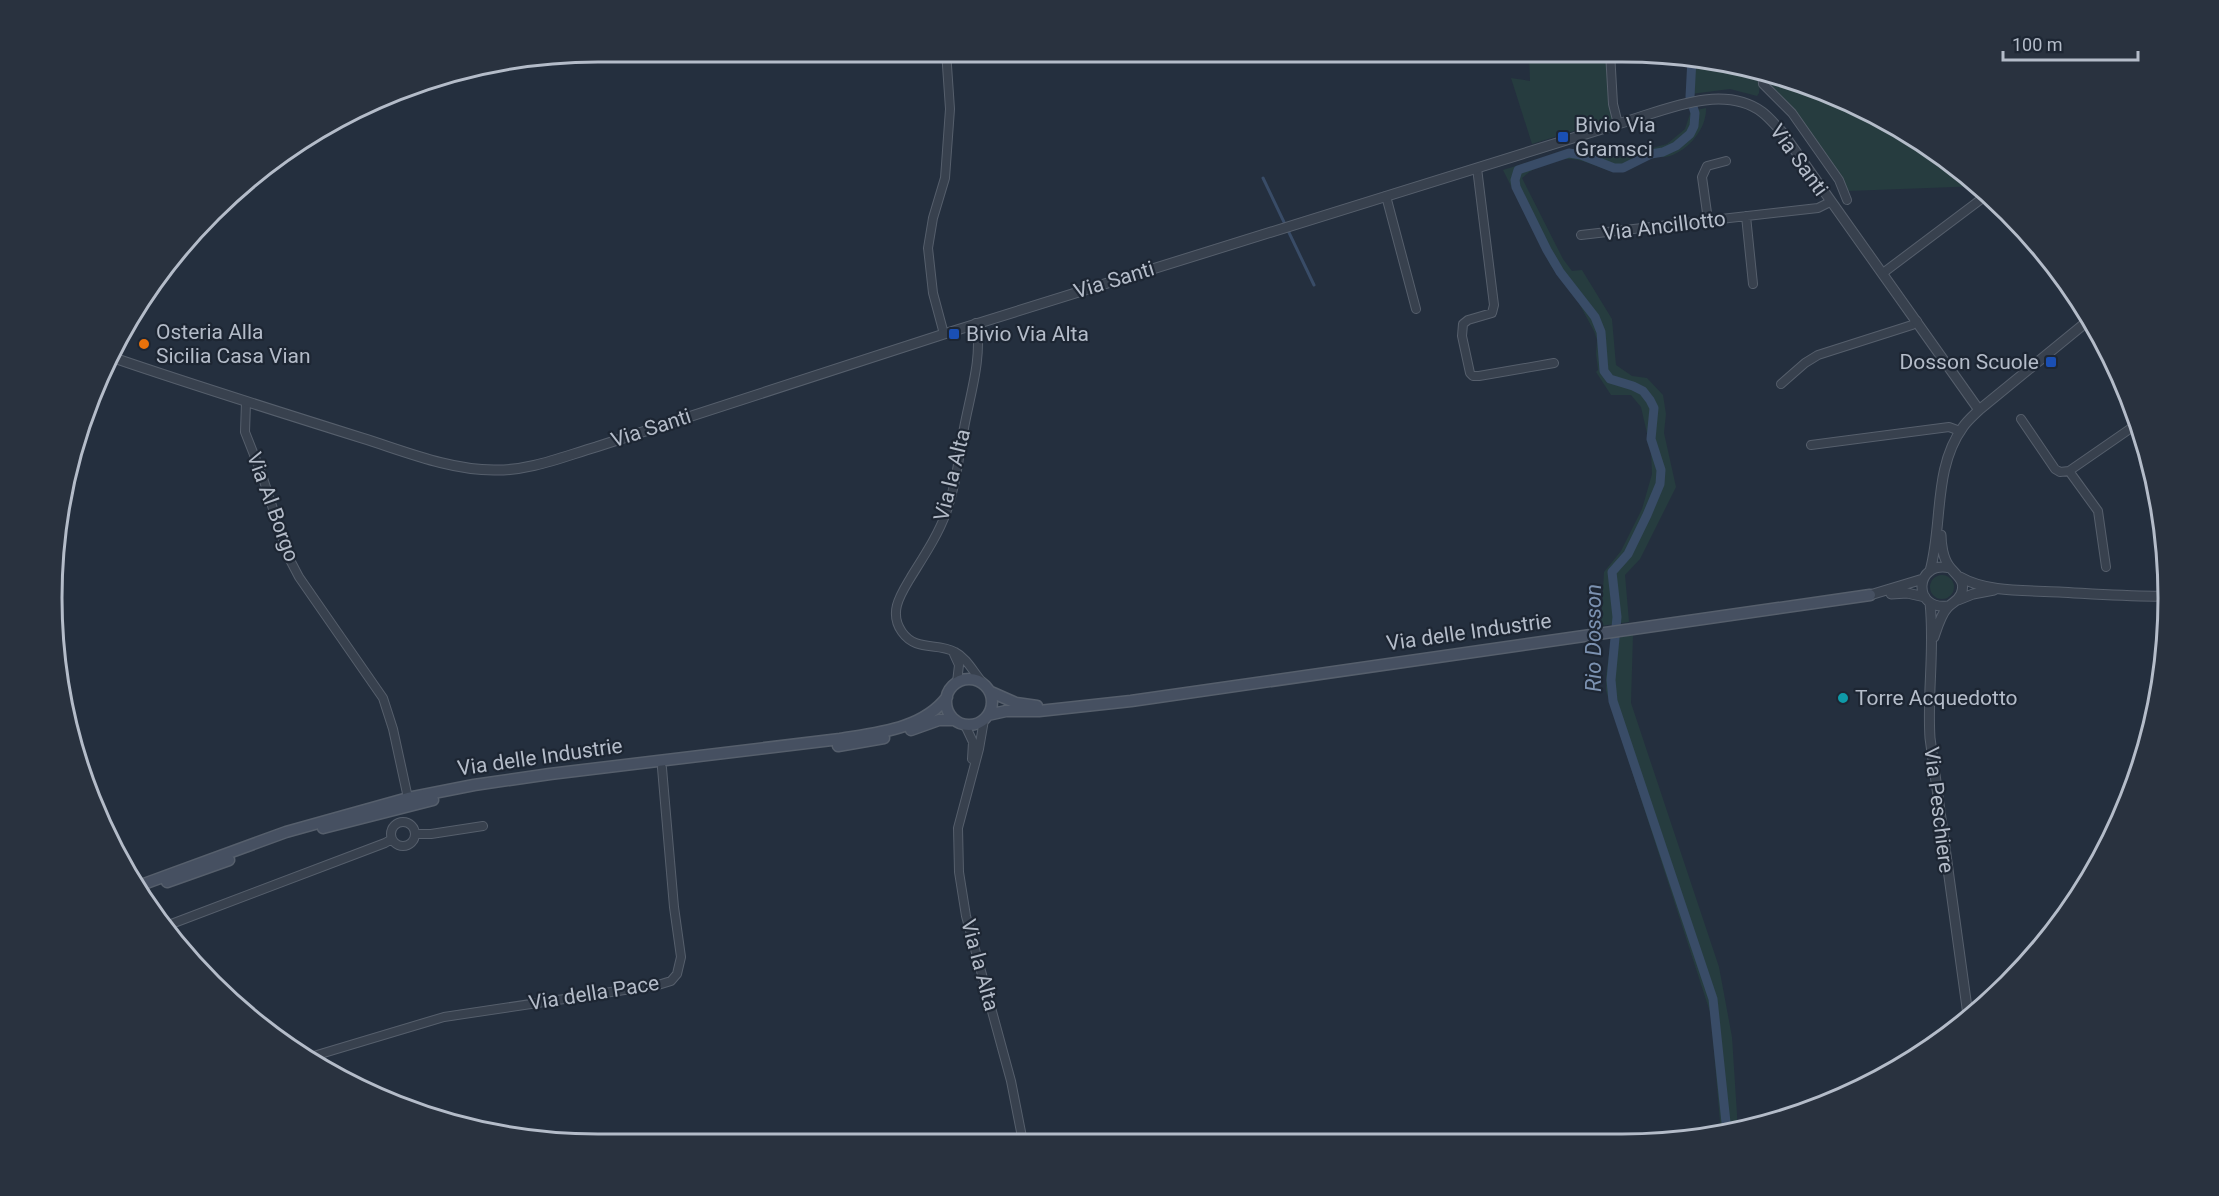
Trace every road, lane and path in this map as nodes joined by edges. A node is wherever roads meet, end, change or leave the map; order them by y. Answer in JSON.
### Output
{"nodes":[{"id":1,"x":947,"y":62,"type":"edge"},
{"id":2,"x":1611,"y":62,"type":"edge"},
{"id":3,"x":1763,"y":81,"type":"edge"},
{"id":4,"x":1618,"y":124,"type":"junction"},
{"id":5,"x":1726,"y":161,"type":"dead end"},
{"id":6,"x":1478,"y":168,"type":"junction"},
{"id":7,"x":1386,"y":196,"type":"junction"},
{"id":8,"x":1847,"y":200,"type":"dead end"},
{"id":9,"x":1980,"y":200,"type":"edge"},
{"id":10,"x":1830,"y":202,"type":"junction"},
{"id":11,"x":1746,"y":216,"type":"junction"},
{"id":12,"x":1708,"y":220,"type":"junction"},
{"id":13,"x":1581,"y":235,"type":"dead end"},
{"id":14,"x":1883,"y":273,"type":"junction"},
{"id":15,"x":1753,"y":284,"type":"dead end"},
{"id":16,"x":1416,"y":309,"type":"dead end"},
{"id":17,"x":1917,"y":321,"type":"junction"},
{"id":18,"x":976,"y":323,"type":"junction"},
{"id":19,"x":2083,"y":325,"type":"edge"},
{"id":20,"x":944,"y":334,"type":"junction"},
{"id":21,"x":118,"y":359,"type":"edge"},
{"id":22,"x":1554,"y":363,"type":"dead end"},
{"id":23,"x":1781,"y":384,"type":"dead end"},
{"id":24,"x":246,"y":402,"type":"junction"},
{"id":25,"x":1979,"y":410,"type":"junction"},
{"id":26,"x":2021,"y":419,"type":"dead end"},
{"id":27,"x":2130,"y":430,"type":"edge"},
{"id":28,"x":1960,"y":431,"type":"junction"},
{"id":29,"x":1811,"y":445,"type":"dead end"},
{"id":30,"x":2069,"y":471,"type":"junction"},
{"id":31,"x":1940,"y":511,"type":"junction"},
{"id":32,"x":2106,"y":567,"type":"dead end"},
{"id":33,"x":1950,"y":568,"type":"junction"},
{"id":34,"x":1930,"y":571,"type":"junction"},
{"id":35,"x":1960,"y":577,"type":"junction"},
{"id":36,"x":1923,"y":579,"type":"junction"},
{"id":37,"x":2008,"y":589,"type":"junction"},
{"id":38,"x":1870,"y":595,"type":"junction"},
{"id":39,"x":2158,"y":596,"type":"edge"},
{"id":40,"x":1927,"y":600,"type":"junction"},
{"id":41,"x":1953,"y":604,"type":"junction"},
{"id":42,"x":1932,"y":648,"type":"junction"},
{"id":43,"x":952,"y":650,"type":"junction"},
{"id":44,"x":957,"y":682,"type":"junction"},
{"id":45,"x":982,"y":682,"type":"junction"},
{"id":46,"x":991,"y":692,"type":"junction"},
{"id":47,"x":947,"y":697,"type":"junction"},
{"id":48,"x":1074,"y":708,"type":"junction"},
{"id":49,"x":986,"y":717,"type":"junction"},
{"id":50,"x":960,"y":722,"type":"junction"},
{"id":51,"x":662,"y":768,"type":"junction"},
{"id":52,"x":968,"y":787,"type":"junction"},
{"id":53,"x":408,"y":798,"type":"junction"},
{"id":54,"x":483,"y":826,"type":"dead end"},
{"id":55,"x":416,"y":834,"type":"junction"},
{"id":56,"x":392,"y":839,"type":"junction"},
{"id":57,"x":144,"y":884,"type":"edge"},
{"id":58,"x":148,"y":890,"type":"edge"},
{"id":59,"x":171,"y":924,"type":"edge"},
{"id":60,"x":1967,"y":1008,"type":"edge"},
{"id":61,"x":318,"y":1055,"type":"edge"},
{"id":62,"x":1021,"y":1134,"type":"edge"}],
"edges":[{"from":1,"to":20,"type":"street"},
{"from":2,"to":4,"type":"street"},
{"from":3,"to":8,"type":"street"},
{"from":4,"to":6,"type":"street","name":"Via Santi"},
{"from":4,"to":10,"type":"street","name":"Via Santi"},
{"from":5,"to":12,"type":"street"},
{"from":6,"to":7,"type":"street","name":"Via Santi"},
{"from":6,"to":22,"type":"street"},
{"from":7,"to":16,"type":"street"},
{"from":7,"to":18,"type":"street","name":"Via Santi"},
{"from":9,"to":14,"type":"street"},
{"from":10,"to":11,"type":"street","name":"Via Ancillotto"},
{"from":10,"to":14,"type":"street","name":"Via Santi"},
{"from":11,"to":12,"type":"street","name":"Via Ancillotto"},
{"from":11,"to":15,"type":"street","name":"Via Ancillotto"},
{"from":12,"to":13,"type":"street","name":"Via Ancillotto"},
{"from":14,"to":17,"type":"street","name":"Via Santi"},
{"from":17,"to":23,"type":"street"},
{"from":17,"to":25,"type":"street","name":"Via Santi"},
{"from":18,"to":20,"type":"street","name":"Via Santi"},
{"from":18,"to":43,"type":"street","name":"Via la Alta"},
{"from":19,"to":25,"type":"street"},
{"from":20,"to":24,"type":"street","name":"Via Santi"},
{"from":21,"to":24,"type":"street","name":"Via Santi"},
{"from":24,"to":53,"type":"street","name":"Via Al Borgo"},
{"from":25,"to":28,"type":"street"},
{"from":26,"to":30,"type":"street"},
{"from":27,"to":30,"type":"street"},
{"from":28,"to":29,"type":"street"},
{"from":28,"to":31,"type":"street"},
{"from":30,"to":32,"type":"street"},
{"from":31,"to":33,"type":"street"},
{"from":31,"to":34,"type":"street"},
{"from":33,"to":34,"type":"street"},
{"from":33,"to":35,"type":"street"},
{"from":34,"to":36,"type":"street"},
{"from":35,"to":37,"type":"street"},
{"from":35,"to":41,"type":"street"},
{"from":36,"to":38,"type":"street","name":"Via delle Industrie"},
{"from":36,"to":40,"type":"street"},
{"from":37,"to":39,"type":"street"},
{"from":37,"to":41,"type":"street"},
{"from":38,"to":40,"type":"street","name":"Via delle Industrie"},
{"from":38,"to":48,"type":"main road","name":"Via delle Industrie"},
{"from":40,"to":41,"type":"street"},
{"from":40,"to":42,"type":"street","name":"Via Peschiere"},
{"from":41,"to":42,"type":"street"},
{"from":42,"to":60,"type":"street","name":"Via Peschiere"},
{"from":43,"to":44,"type":"street"},
{"from":43,"to":45,"type":"street"},
{"from":44,"to":45,"type":"main road"},
{"from":44,"to":47,"type":"main road"},
{"from":45,"to":46,"type":"main road"},
{"from":46,"to":48,"type":"main road","name":"Via delle Industrie"},
{"from":46,"to":49,"type":"main road"},
{"from":47,"to":50,"type":"main road"},
{"from":47,"to":53,"type":"main road","name":"Via delle Industrie"},
{"from":48,"to":49,"type":"main road","name":"Via delle Industrie"},
{"from":49,"to":50,"type":"main road"},
{"from":49,"to":52,"type":"street"},
{"from":50,"to":51,"type":"main road","name":"Via delle Industrie"},
{"from":50,"to":52,"type":"street"},
{"from":51,"to":58,"type":"main road","name":"Via delle Industrie"},
{"from":51,"to":61,"type":"street","name":"Via della Pace"},
{"from":52,"to":62,"type":"street","name":"Via la Alta"},
{"from":53,"to":57,"type":"main road","name":"Via delle Industrie"},
{"from":54,"to":55,"type":"street"},
{"from":55,"to":56,"type":"street"},
{"from":55,"to":56,"type":"street"},
{"from":56,"to":59,"type":"street"}]}
